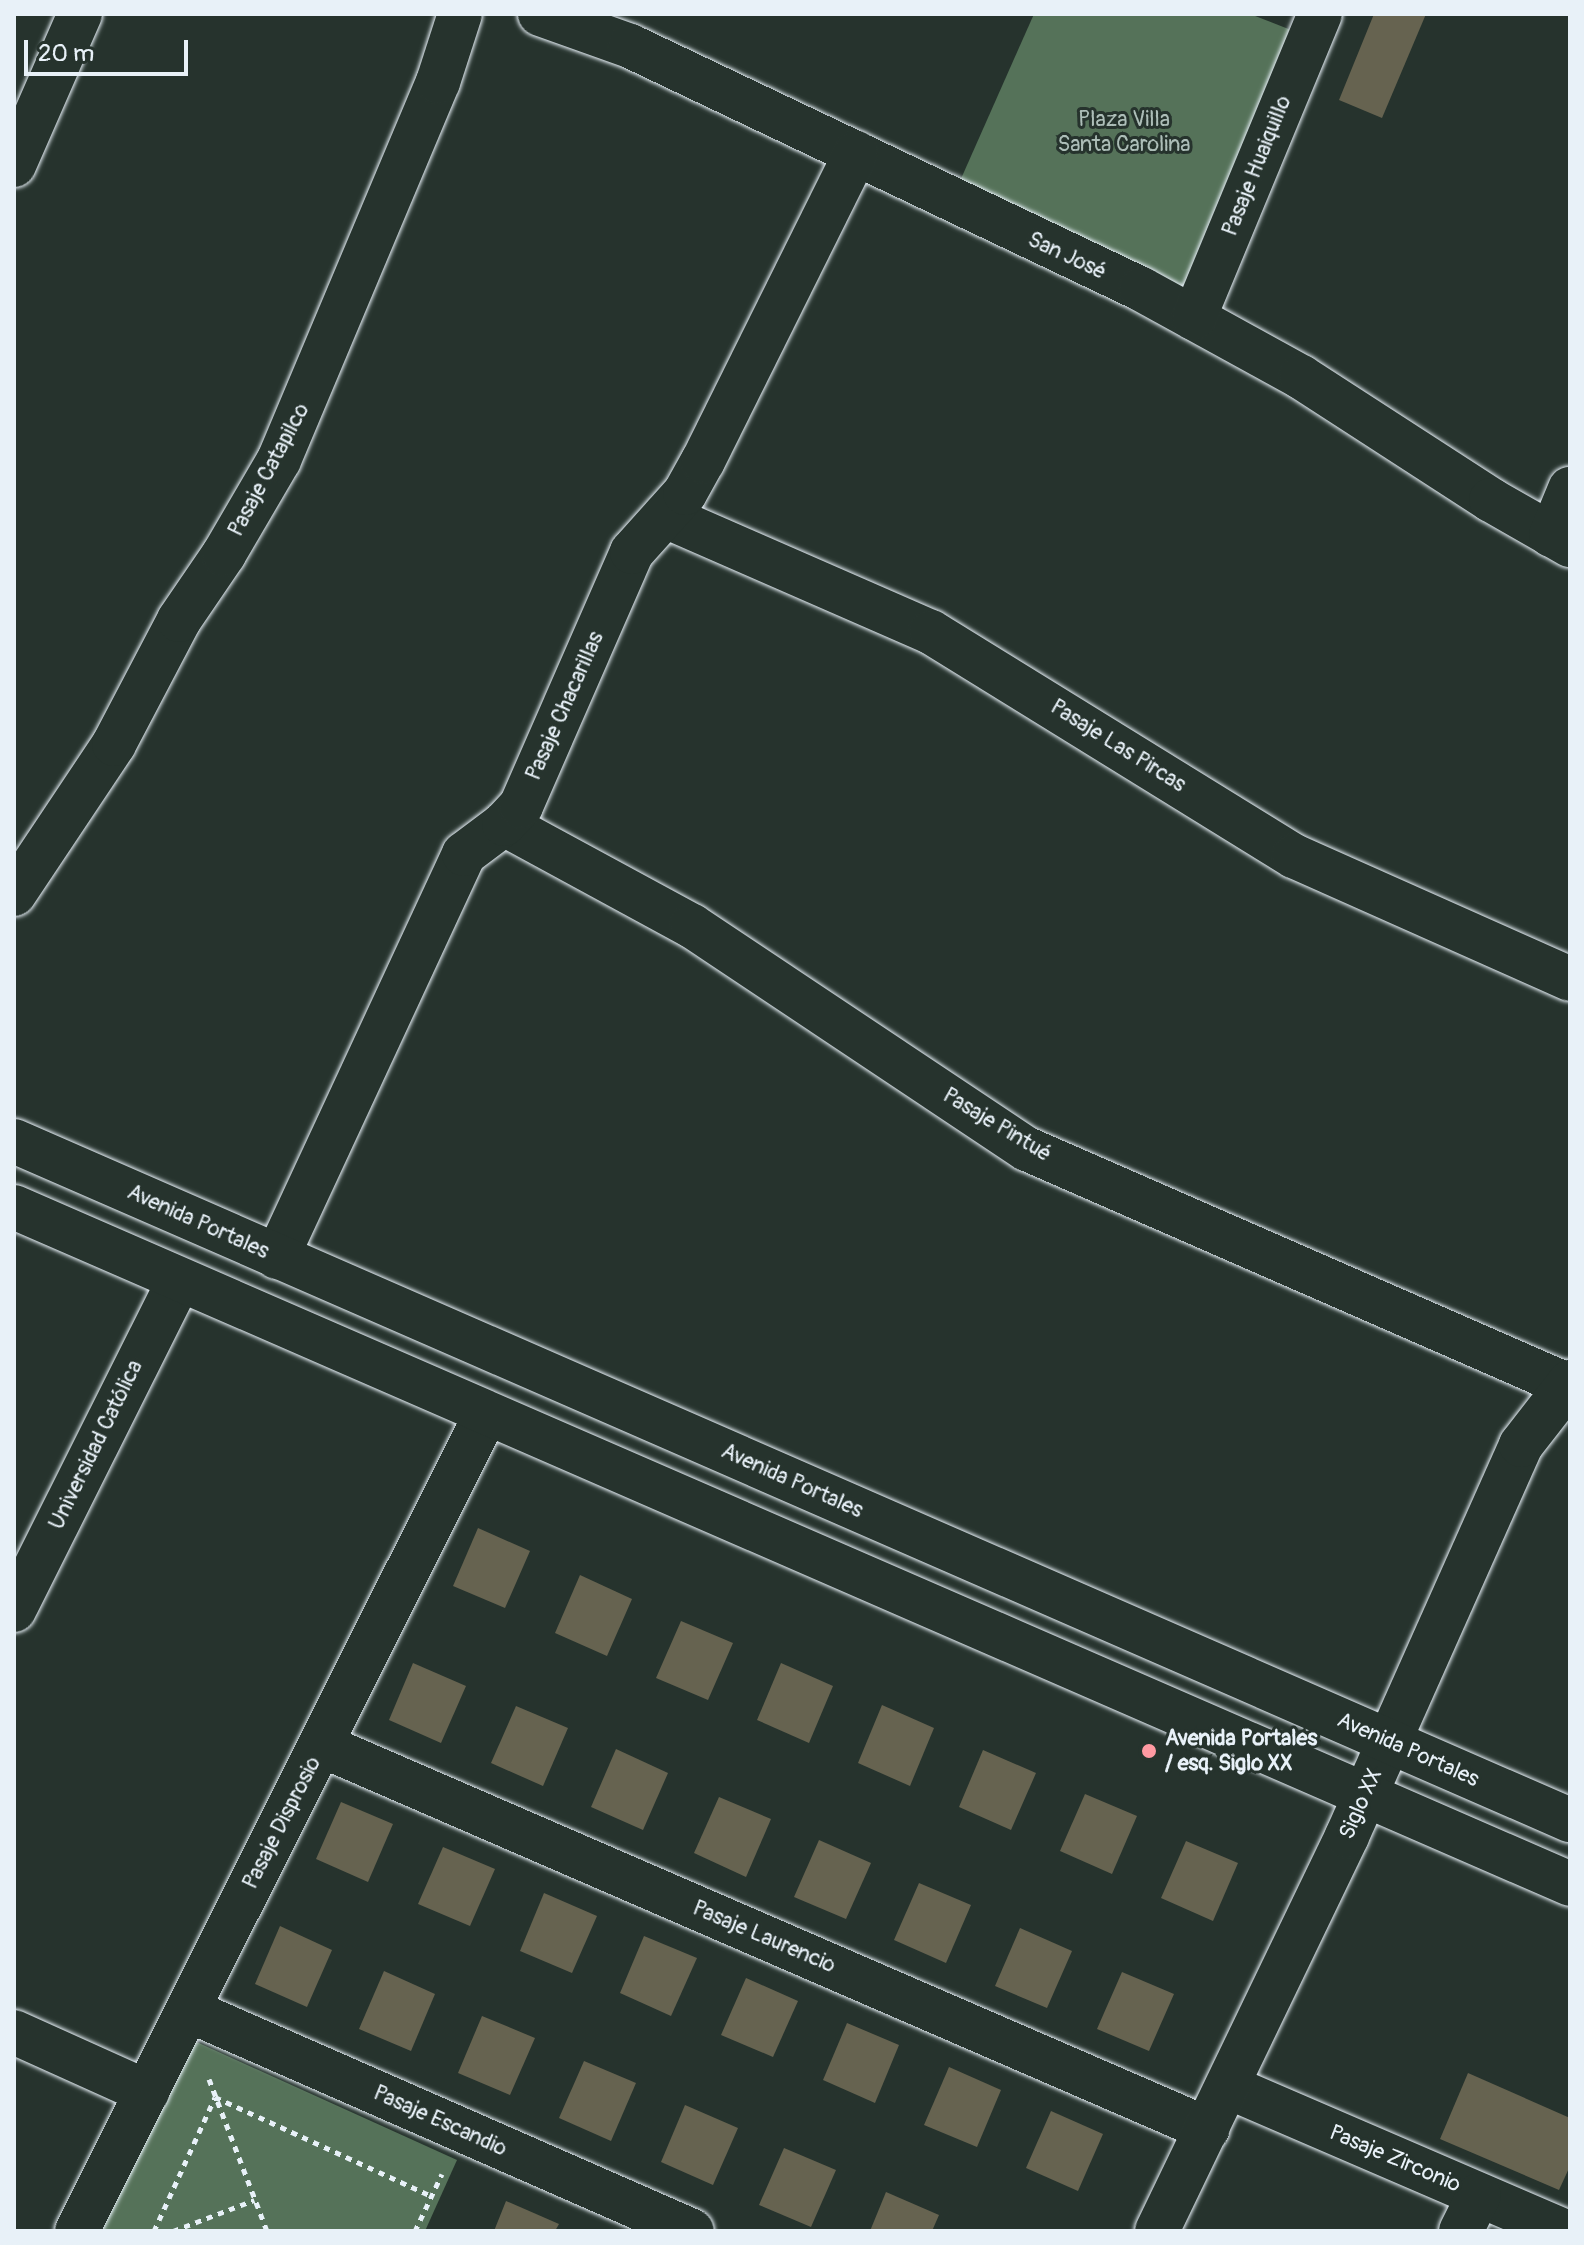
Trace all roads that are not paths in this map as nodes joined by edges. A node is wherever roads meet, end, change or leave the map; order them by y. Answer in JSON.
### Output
{"nodes":[{"id":1,"x":80,"y":14,"type":"edge"},
{"id":2,"x":460,"y":14,"type":"edge"},
{"id":3,"x":540,"y":14,"type":"edge"},
{"id":4,"x":1320,"y":14,"type":"edge"},
{"id":5,"x":856,"y":153,"type":"junction"},
{"id":6,"x":14,"y":165,"type":"edge"},
{"id":7,"x":1194,"y":318,"type":"junction"},
{"id":8,"x":1570,"y":489,"type":"edge"},
{"id":9,"x":665,"y":516,"type":"junction"},
{"id":10,"x":1560,"y":540,"type":"edge"},
{"id":11,"x":504,"y":824,"type":"junction"},
{"id":12,"x":14,"y":894,"type":"edge"},
{"id":13,"x":1570,"y":979,"type":"edge"},
{"id":14,"x":14,"y":1141,"type":"edge"},
{"id":15,"x":14,"y":1207,"type":"edge"},
{"id":16,"x":277,"y":1257,"type":"junction"},
{"id":17,"x":179,"y":1280,"type":"junction"},
{"id":18,"x":1568,"y":1383,"type":"edge"},
{"id":19,"x":486,"y":1414,"type":"junction"},
{"id":20,"x":14,"y":1610,"type":"edge"},
{"id":21,"x":1389,"y":1741,"type":"junction"},
{"id":22,"x":321,"y":1745,"type":"junction"},
{"id":23,"x":1366,"y":1794,"type":"junction"},
{"id":24,"x":1570,"y":1820,"type":"edge"},
{"id":25,"x":1570,"y":1884,"type":"edge"},
{"id":26,"x":188,"y":2010,"type":"junction"},
{"id":27,"x":14,"y":2032,"type":"edge"},
{"id":28,"x":1229,"y":2087,"type":"junction"},
{"id":29,"x":147,"y":2092,"type":"junction"},
{"id":30,"x":1207,"y":2129,"type":"junction"},
{"id":31,"x":1470,"y":2213,"type":"edge"},
{"id":32,"x":77,"y":2231,"type":"edge"},
{"id":33,"x":692,"y":2231,"type":"edge"},
{"id":34,"x":1157,"y":2231,"type":"edge"},
{"id":35,"x":1563,"y":2231,"type":"edge"}],
"edges":[{"from":1,"to":6,"type":"street"},
{"from":2,"to":12,"type":"street","name":"Pasaje Catapilco"},
{"from":3,"to":5,"type":"street","name":"San José"},
{"from":4,"to":7,"type":"street","name":"Pasaje Huaiquillo"},
{"from":5,"to":7,"type":"street","name":"San José"},
{"from":5,"to":9,"type":"street","name":"Pasaje Chacarillas"},
{"from":7,"to":10,"type":"street","name":"San José"},
{"from":8,"to":10,"type":"street"},
{"from":9,"to":11,"type":"street","name":"Pasaje Chacarillas"},
{"from":9,"to":13,"type":"street","name":"Pasaje Las Pircas"},
{"from":11,"to":16,"type":"street","name":"Pasaje Chacarillas"},
{"from":11,"to":18,"type":"street","name":"Pasaje Pintué"},
{"from":14,"to":16,"type":"street","name":"Avenida Portales"},
{"from":15,"to":17,"type":"street"},
{"from":16,"to":21,"type":"street","name":"Avenida Portales"},
{"from":17,"to":19,"type":"street"},
{"from":17,"to":20,"type":"street","name":"Universidad Católica"},
{"from":18,"to":21,"type":"street","name":"Siglo XX"},
{"from":19,"to":22,"type":"street","name":"Pasaje Disprosio"},
{"from":19,"to":23,"type":"street"},
{"from":21,"to":23,"type":"street","name":"Siglo XX"},
{"from":21,"to":24,"type":"street","name":"Avenida Portales"},
{"from":22,"to":26,"type":"street","name":"Pasaje Disprosio"},
{"from":22,"to":30,"type":"street","name":"Pasaje Laurencio"},
{"from":23,"to":25,"type":"street"},
{"from":23,"to":28,"type":"street","name":"Siglo XX"},
{"from":26,"to":29,"type":"street","name":"Pasaje Disprosio"},
{"from":26,"to":33,"type":"street","name":"Pasaje Escandio"},
{"from":27,"to":29,"type":"street"},
{"from":28,"to":30,"type":"street","name":"Siglo XX"},
{"from":28,"to":31,"type":"street","name":"Pasaje Zirconio"},
{"from":29,"to":32,"type":"street","name":"Pasaje Disprosio"},
{"from":30,"to":34,"type":"street","name":"Siglo XX"},
{"from":31,"to":35,"type":"street","name":"Pasaje Zirconio"}]}
